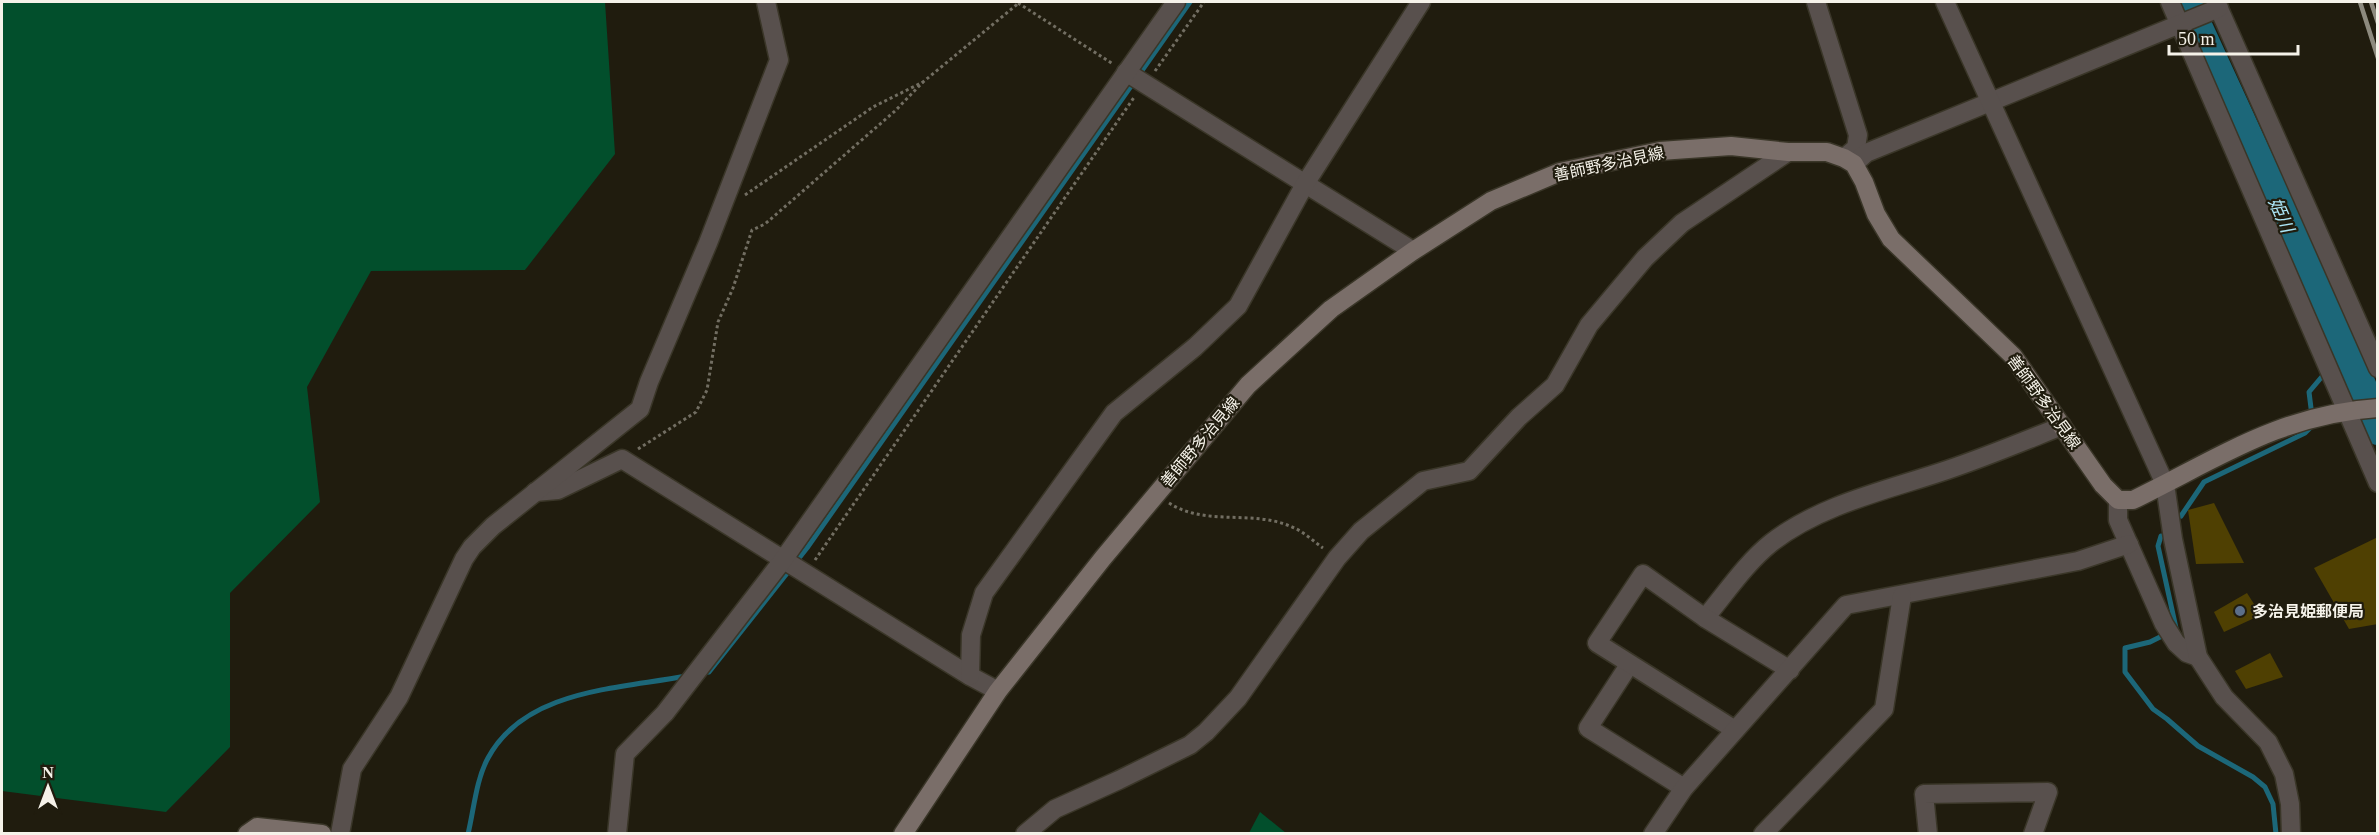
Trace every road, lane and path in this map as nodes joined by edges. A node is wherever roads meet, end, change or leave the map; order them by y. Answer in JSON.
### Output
{"nodes":[{"id":1,"x":766,"y":2,"type":"edge"},
{"id":2,"x":1019,"y":2,"type":"edge"},
{"id":3,"x":1176,"y":2,"type":"edge"},
{"id":4,"x":1204,"y":2,"type":"edge"},
{"id":5,"x":1421,"y":2,"type":"edge"},
{"id":6,"x":1816,"y":2,"type":"edge"},
{"id":7,"x":1945,"y":2,"type":"edge"},
{"id":8,"x":2170,"y":2,"type":"edge"},
{"id":9,"x":2218,"y":4,"type":"edge"},
{"id":10,"x":2180,"y":24,"type":"junction"},
{"id":11,"x":1126,"y":72,"type":"junction"},
{"id":12,"x":923,"y":82,"type":"junction"},
{"id":13,"x":1145,"y":84,"type":"junction"},
{"id":14,"x":1990,"y":103,"type":"junction"},
{"id":15,"x":1788,"y":152,"type":"junction"},
{"id":16,"x":1849,"y":161,"type":"junction"},
{"id":17,"x":1305,"y":184,"type":"junction"},
{"id":18,"x":721,"y":205,"type":"junction"},
{"id":19,"x":1413,"y":251,"type":"junction"},
{"id":20,"x":2378,"y":368,"type":"edge"},
{"id":21,"x":2378,"y":408,"type":"edge"},
{"id":22,"x":2352,"y":410,"type":"junction"},
{"id":23,"x":2062,"y":426,"type":"junction"},
{"id":24,"x":622,"y":459,"type":"junction"},
{"id":25,"x":2378,"y":483,"type":"edge"},
{"id":26,"x":2165,"y":484,"type":"junction"},
{"id":27,"x":535,"y":492,"type":"junction"},
{"id":28,"x":1156,"y":495,"type":"junction"},
{"id":29,"x":2118,"y":500,"type":"junction"},
{"id":30,"x":2129,"y":544,"type":"junction"},
{"id":31,"x":1337,"y":558,"type":"junction"},
{"id":32,"x":784,"y":560,"type":"junction"},
{"id":33,"x":804,"y":573,"type":"junction"},
{"id":34,"x":1902,"y":596,"type":"junction"},
{"id":35,"x":1705,"y":618,"type":"junction"},
{"id":36,"x":2198,"y":657,"type":"junction"},
{"id":37,"x":1629,"y":665,"type":"junction"},
{"id":38,"x":1790,"y":670,"type":"junction"},
{"id":39,"x":970,"y":676,"type":"junction"},
{"id":40,"x":999,"y":691,"type":"junction"},
{"id":41,"x":1735,"y":730,"type":"junction"},
{"id":42,"x":1684,"y":788,"type":"junction"},
{"id":43,"x":247,"y":834,"type":"edge"},
{"id":44,"x":322,"y":834,"type":"edge"},
{"id":45,"x":340,"y":834,"type":"edge"},
{"id":46,"x":617,"y":834,"type":"edge"},
{"id":47,"x":903,"y":834,"type":"edge"},
{"id":48,"x":1025,"y":834,"type":"edge"},
{"id":49,"x":1653,"y":834,"type":"edge"},
{"id":50,"x":1762,"y":834,"type":"edge"},
{"id":51,"x":1928,"y":834,"type":"edge"},
{"id":52,"x":2032,"y":834,"type":"edge"},
{"id":53,"x":2291,"y":834,"type":"edge"}],
"edges":[{"from":1,"to":18,"type":"street"},
{"from":2,"to":11,"type":"path"},
{"from":2,"to":12,"type":"path"},
{"from":3,"to":11,"type":"street"},
{"from":4,"to":13,"type":"path"},
{"from":5,"to":17,"type":"street"},
{"from":6,"to":16,"type":"street"},
{"from":7,"to":14,"type":"street"},
{"from":8,"to":10,"type":"street"},
{"from":9,"to":10,"type":"street"},
{"from":9,"to":20,"type":"street"},
{"from":10,"to":14,"type":"street"},
{"from":10,"to":22,"type":"street"},
{"from":11,"to":13,"type":"street"},
{"from":11,"to":32,"type":"street"},
{"from":12,"to":18,"type":"path"},
{"from":12,"to":24,"type":"path"},
{"from":13,"to":17,"type":"street"},
{"from":13,"to":33,"type":"path"},
{"from":14,"to":16,"type":"street"},
{"from":14,"to":26,"type":"street"},
{"from":15,"to":16,"type":"main road","name":"善師野多治見線"},
{"from":15,"to":19,"type":"main road","name":"善師野多治見線"},
{"from":15,"to":31,"type":"street"},
{"from":16,"to":23,"type":"main road","name":"善師野多治見線"},
{"from":17,"to":19,"type":"street"},
{"from":17,"to":39,"type":"street"},
{"from":18,"to":27,"type":"street"},
{"from":19,"to":28,"type":"main road","name":"善師野多治見線"},
{"from":21,"to":22,"type":"main road"},
{"from":22,"to":25,"type":"street"},
{"from":22,"to":26,"type":"main road"},
{"from":23,"to":29,"type":"main road","name":"善師野多治見線"},
{"from":23,"to":35,"type":"street"},
{"from":24,"to":27,"type":"street"},
{"from":24,"to":32,"type":"street"},
{"from":26,"to":29,"type":"main road"},
{"from":26,"to":36,"type":"street"},
{"from":27,"to":45,"type":"street"},
{"from":28,"to":31,"type":"path"},
{"from":28,"to":40,"type":"main road","name":"善師野多治見線"},
{"from":29,"to":30,"type":"street"},
{"from":30,"to":34,"type":"street"},
{"from":30,"to":36,"type":"street"},
{"from":31,"to":48,"type":"street"},
{"from":32,"to":33,"type":"street"},
{"from":32,"to":46,"type":"street"},
{"from":33,"to":39,"type":"street"},
{"from":34,"to":38,"type":"street"},
{"from":34,"to":50,"type":"street"},
{"from":35,"to":37,"type":"street"},
{"from":35,"to":38,"type":"street"},
{"from":36,"to":53,"type":"street"},
{"from":37,"to":41,"type":"street"},
{"from":37,"to":42,"type":"street"},
{"from":38,"to":41,"type":"street"},
{"from":39,"to":40,"type":"street"},
{"from":40,"to":47,"type":"main road","name":"善師野多治見線"},
{"from":41,"to":42,"type":"street"},
{"from":42,"to":49,"type":"street"},
{"from":43,"to":44,"type":"main road"},
{"from":51,"to":52,"type":"street"}]}
